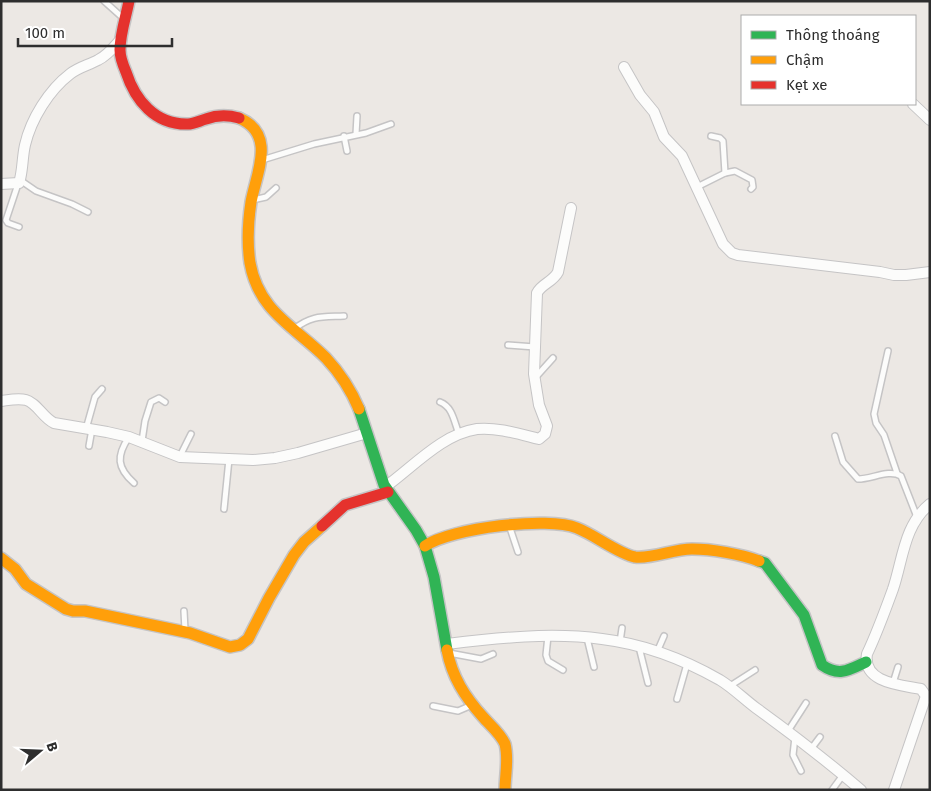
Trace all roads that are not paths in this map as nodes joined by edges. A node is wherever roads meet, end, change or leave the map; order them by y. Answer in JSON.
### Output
{"nodes":[{"id":1,"x":104,"y":1,"type":"edge"},
{"id":2,"x":129,"y":1,"type":"edge"},
{"id":3,"x":125,"y":20,"type":"junction"},
{"id":4,"x":122,"y":38,"type":"junction"},
{"id":5,"x":624,"y":67,"type":"dead end"},
{"id":6,"x":914,"y":105,"type":"edge"},
{"id":7,"x":357,"y":116,"type":"dead end"},
{"id":8,"x":930,"y":120,"type":"edge"},
{"id":9,"x":391,"y":124,"type":"dead end"},
{"id":10,"x":356,"y":134,"type":"junction"},
{"id":11,"x":344,"y":136,"type":"junction"},
{"id":12,"x":711,"y":136,"type":"dead end"},
{"id":13,"x":346,"y":151,"type":"dead end"},
{"id":14,"x":261,"y":160,"type":"junction"},
{"id":15,"x":725,"y":173,"type":"junction"},
{"id":16,"x":19,"y":181,"type":"junction"},
{"id":17,"x":1,"y":184,"type":"edge"},
{"id":18,"x":697,"y":187,"type":"junction"},
{"id":19,"x":276,"y":188,"type":"dead end"},
{"id":20,"x":751,"y":189,"type":"dead end"},
{"id":21,"x":252,"y":201,"type":"junction"},
{"id":22,"x":571,"y":208,"type":"dead end"},
{"id":23,"x":88,"y":212,"type":"dead end"},
{"id":24,"x":19,"y":227,"type":"dead end"},
{"id":25,"x":930,"y":272,"type":"edge"},
{"id":26,"x":344,"y":316,"type":"dead end"},
{"id":27,"x":294,"y":330,"type":"junction"},
{"id":28,"x":508,"y":345,"type":"dead end"},
{"id":29,"x":536,"y":348,"type":"junction"},
{"id":30,"x":888,"y":351,"type":"dead end"},
{"id":31,"x":553,"y":358,"type":"dead end"},
{"id":32,"x":534,"y":378,"type":"junction"},
{"id":33,"x":102,"y":389,"type":"dead end"},
{"id":34,"x":1,"y":401,"type":"edge"},
{"id":35,"x":165,"y":402,"type":"dead end"},
{"id":36,"x":440,"y":402,"type":"dead end"},
{"id":37,"x":89,"y":429,"type":"junction"},
{"id":38,"x":367,"y":433,"type":"junction"},
{"id":39,"x":191,"y":434,"type":"dead end"},
{"id":40,"x":459,"y":435,"type":"junction"},
{"id":41,"x":835,"y":436,"type":"dead end"},
{"id":42,"x":129,"y":438,"type":"junction"},
{"id":43,"x":142,"y":442,"type":"junction"},
{"id":44,"x":89,"y":446,"type":"dead end"},
{"id":45,"x":180,"y":457,"type":"junction"},
{"id":46,"x":229,"y":459,"type":"junction"},
{"id":47,"x":897,"y":473,"type":"junction"},
{"id":48,"x":134,"y":483,"type":"dead end"},
{"id":49,"x":387,"y":490,"type":"junction"},
{"id":50,"x":930,"y":504,"type":"edge"},
{"id":51,"x":224,"y":509,"type":"dead end"},
{"id":52,"x":917,"y":517,"type":"junction"},
{"id":53,"x":509,"y":525,"type":"junction"},
{"id":54,"x":425,"y":546,"type":"junction"},
{"id":55,"x":518,"y":552,"type":"dead end"},
{"id":56,"x":1,"y":558,"type":"edge"},
{"id":57,"x":184,"y":610,"type":"dead end"},
{"id":58,"x":622,"y":628,"type":"dead end"},
{"id":59,"x":185,"y":632,"type":"junction"},
{"id":60,"x":548,"y":636,"type":"junction"},
{"id":61,"x":664,"y":636,"type":"dead end"},
{"id":62,"x":587,"y":638,"type":"junction"},
{"id":63,"x":620,"y":642,"type":"junction"},
{"id":64,"x":639,"y":647,"type":"junction"},
{"id":65,"x":448,"y":648,"type":"junction"},
{"id":66,"x":657,"y":653,"type":"junction"},
{"id":67,"x":493,"y":654,"type":"dead end"},
{"id":68,"x":866,"y":662,"type":"junction"},
{"id":69,"x":687,"y":664,"type":"junction"},
{"id":70,"x":594,"y":667,"type":"dead end"},
{"id":71,"x":898,"y":667,"type":"dead end"},
{"id":72,"x":563,"y":670,"type":"dead end"},
{"id":73,"x":755,"y":670,"type":"dead end"},
{"id":74,"x":648,"y":683,"type":"dead end"},
{"id":75,"x":893,"y":683,"type":"junction"},
{"id":76,"x":729,"y":687,"type":"junction"},
{"id":77,"x":926,"y":688,"type":"edge"},
{"id":78,"x":677,"y":699,"type":"dead end"},
{"id":79,"x":806,"y":703,"type":"dead end"},
{"id":80,"x":472,"y":704,"type":"junction"},
{"id":81,"x":433,"y":706,"type":"dead end"},
{"id":82,"x":792,"y":734,"type":"junction"},
{"id":83,"x":820,"y":737,"type":"dead end"},
{"id":84,"x":811,"y":749,"type":"junction"},
{"id":85,"x":801,"y":771,"type":"dead end"},
{"id":86,"x":843,"y":775,"type":"junction"},
{"id":87,"x":505,"y":790,"type":"edge"},
{"id":88,"x":832,"y":790,"type":"edge"},
{"id":89,"x":861,"y":790,"type":"edge"},
{"id":90,"x":894,"y":790,"type":"edge"}],
"edges":[{"from":1,"to":3,"type":"lane"},
{"from":2,"to":3,"type":"street"},
{"from":3,"to":4,"type":"street"},
{"from":4,"to":14,"type":"street"},
{"from":4,"to":16,"type":"street"},
{"from":5,"to":18,"type":"street"},
{"from":6,"to":8,"type":"street"},
{"from":7,"to":10,"type":"lane"},
{"from":9,"to":10,"type":"lane"},
{"from":10,"to":11,"type":"lane"},
{"from":11,"to":13,"type":"lane"},
{"from":11,"to":14,"type":"lane"},
{"from":12,"to":15,"type":"lane"},
{"from":14,"to":21,"type":"street"},
{"from":15,"to":18,"type":"lane"},
{"from":15,"to":20,"type":"lane"},
{"from":16,"to":17,"type":"street"},
{"from":16,"to":23,"type":"lane"},
{"from":16,"to":24,"type":"lane"},
{"from":18,"to":25,"type":"street"},
{"from":19,"to":21,"type":"lane"},
{"from":21,"to":27,"type":"street"},
{"from":22,"to":29,"type":"street"},
{"from":26,"to":27,"type":"lane"},
{"from":27,"to":38,"type":"street"},
{"from":28,"to":29,"type":"lane"},
{"from":29,"to":32,"type":"street"},
{"from":30,"to":47,"type":"lane"},
{"from":31,"to":32,"type":"lane"},
{"from":32,"to":40,"type":"street"},
{"from":33,"to":37,"type":"lane"},
{"from":34,"to":37,"type":"street"},
{"from":35,"to":43,"type":"lane"},
{"from":36,"to":40,"type":"lane"},
{"from":37,"to":42,"type":"street"},
{"from":37,"to":44,"type":"lane"},
{"from":38,"to":46,"type":"street"},
{"from":38,"to":49,"type":"street"},
{"from":39,"to":45,"type":"lane"},
{"from":40,"to":49,"type":"street"},
{"from":41,"to":47,"type":"lane"},
{"from":42,"to":43,"type":"street"},
{"from":42,"to":48,"type":"lane"},
{"from":43,"to":45,"type":"street"},
{"from":45,"to":46,"type":"street"},
{"from":46,"to":51,"type":"lane"},
{"from":47,"to":52,"type":"lane"},
{"from":49,"to":54,"type":"street"},
{"from":49,"to":59,"type":"street"},
{"from":50,"to":52,"type":"street"},
{"from":52,"to":68,"type":"street"},
{"from":53,"to":54,"type":"street"},
{"from":53,"to":55,"type":"lane"},
{"from":53,"to":68,"type":"street"},
{"from":54,"to":65,"type":"street"},
{"from":56,"to":59,"type":"street"},
{"from":57,"to":59,"type":"lane"},
{"from":58,"to":63,"type":"lane"},
{"from":60,"to":62,"type":"street"},
{"from":60,"to":65,"type":"street"},
{"from":60,"to":72,"type":"lane"},
{"from":61,"to":66,"type":"lane"},
{"from":62,"to":63,"type":"street"},
{"from":62,"to":70,"type":"lane"},
{"from":63,"to":64,"type":"street"},
{"from":64,"to":66,"type":"street"},
{"from":64,"to":74,"type":"lane"},
{"from":65,"to":67,"type":"lane"},
{"from":65,"to":80,"type":"street"},
{"from":66,"to":69,"type":"street"},
{"from":68,"to":75,"type":"street"},
{"from":69,"to":76,"type":"street"},
{"from":69,"to":78,"type":"lane"},
{"from":71,"to":75,"type":"lane"},
{"from":73,"to":76,"type":"lane"},
{"from":75,"to":77,"type":"street"},
{"from":76,"to":82,"type":"street"},
{"from":77,"to":90,"type":"street"},
{"from":79,"to":82,"type":"lane"},
{"from":80,"to":81,"type":"lane"},
{"from":80,"to":87,"type":"street"},
{"from":82,"to":84,"type":"street"},
{"from":82,"to":85,"type":"lane"},
{"from":83,"to":84,"type":"lane"},
{"from":84,"to":86,"type":"street"},
{"from":86,"to":88,"type":"lane"},
{"from":86,"to":89,"type":"street"}]}
